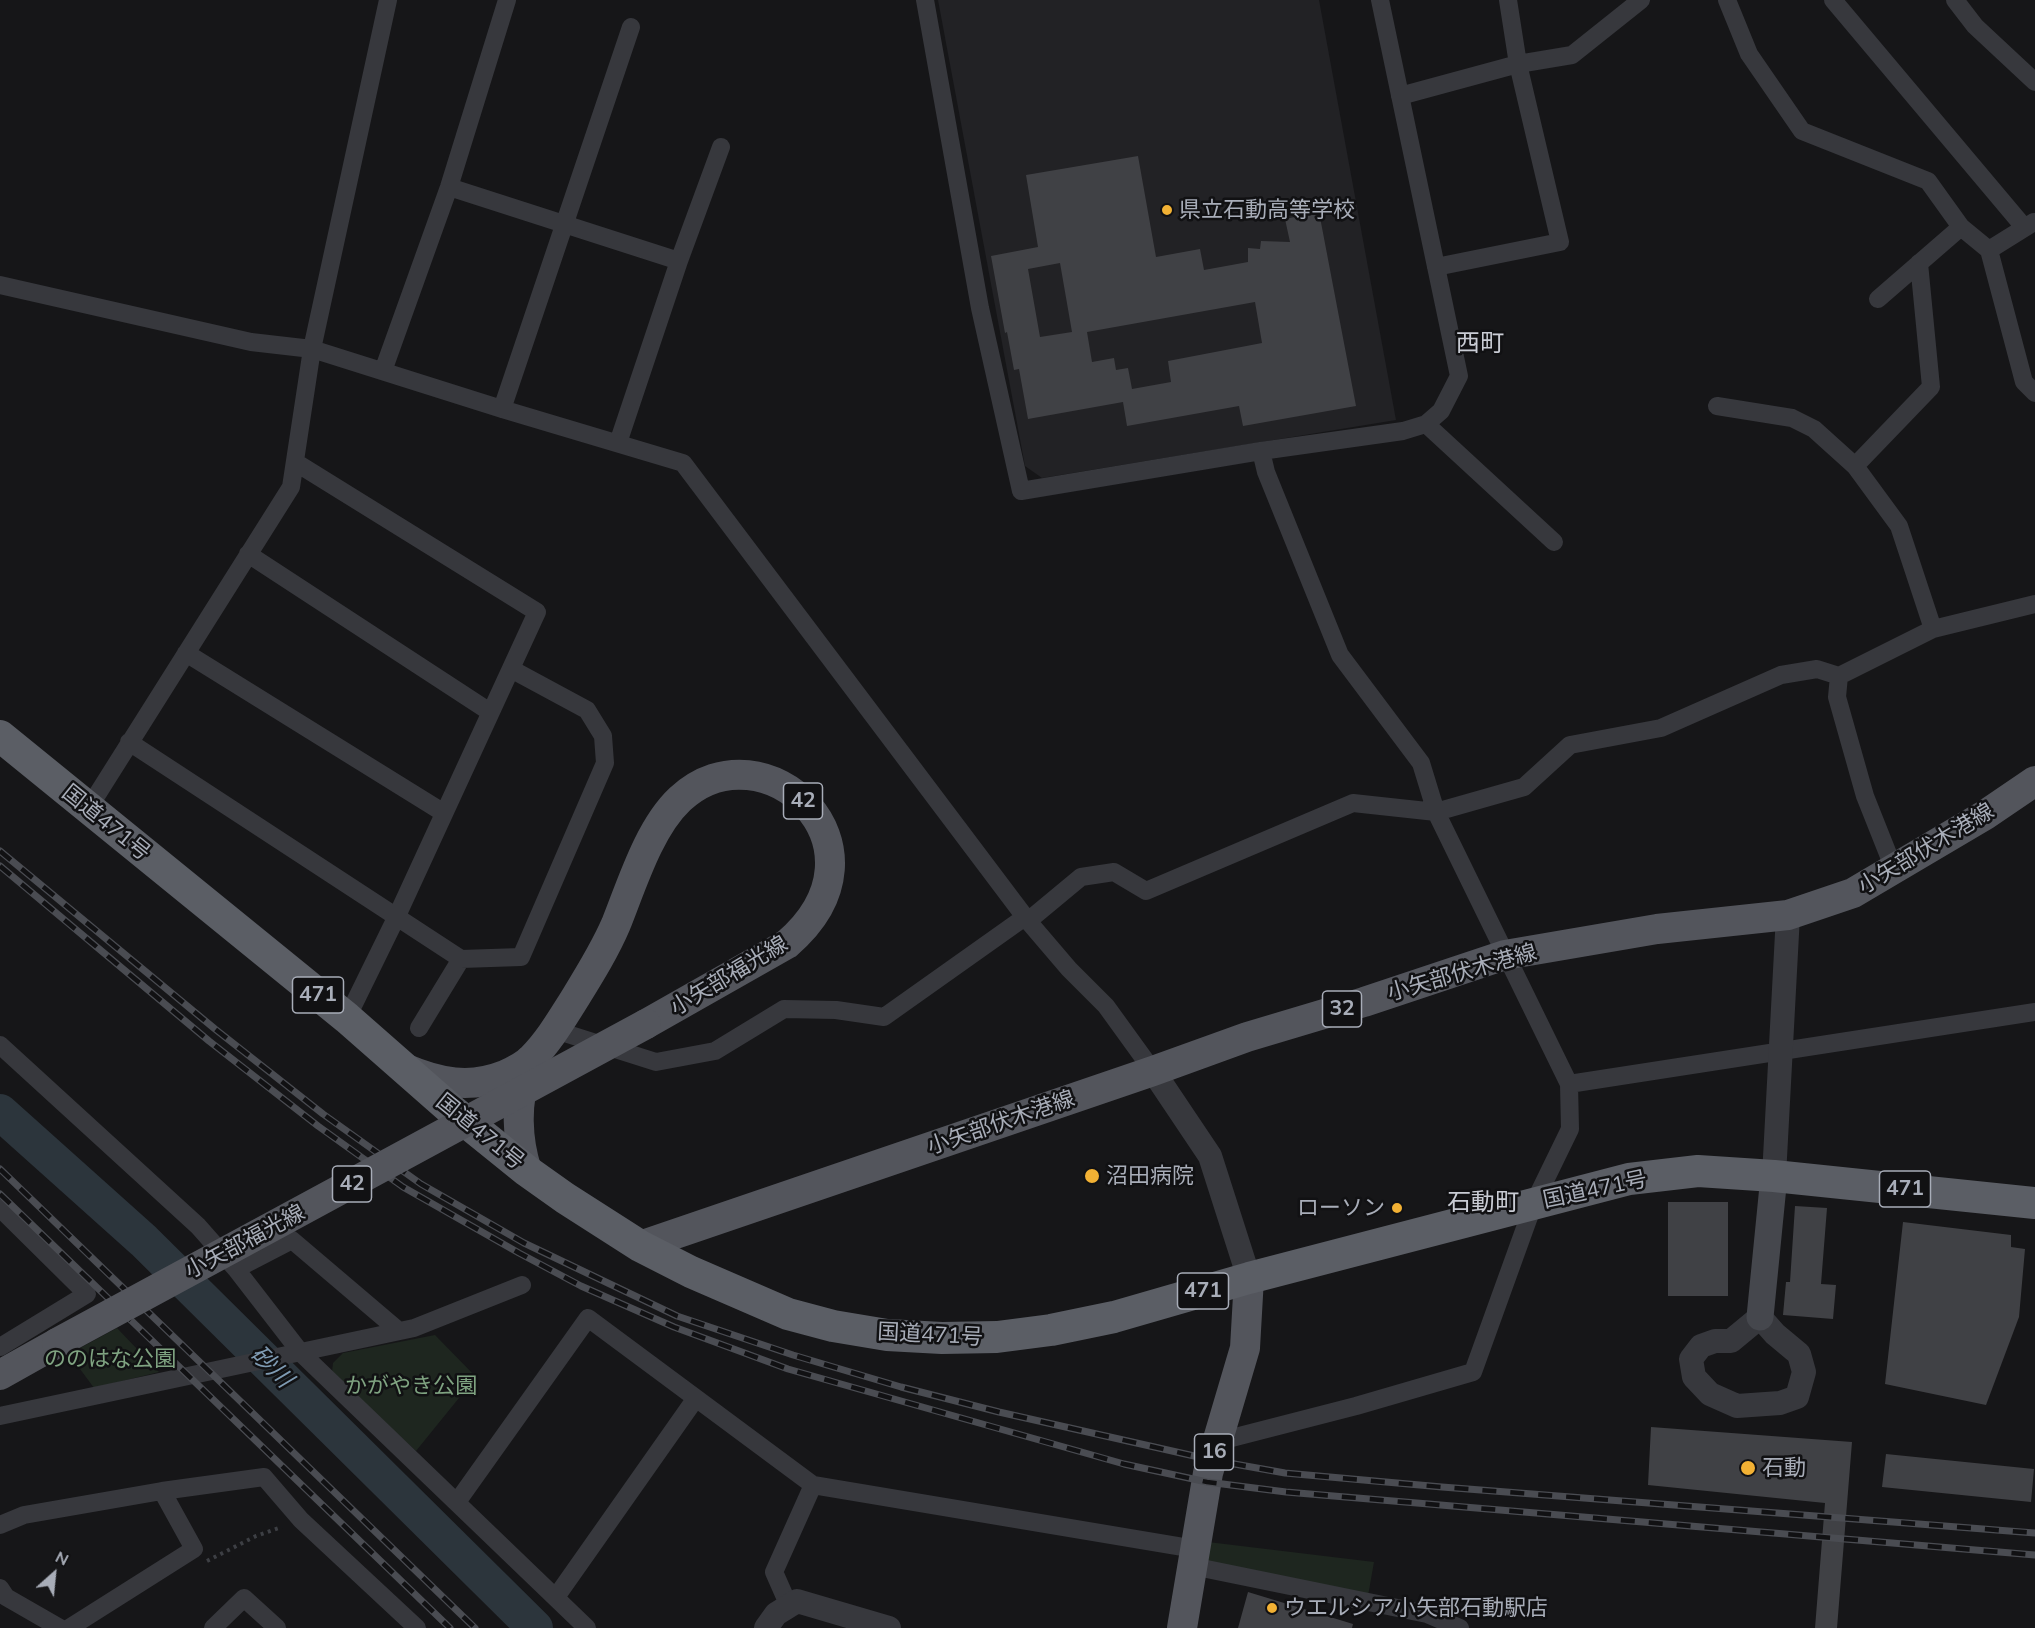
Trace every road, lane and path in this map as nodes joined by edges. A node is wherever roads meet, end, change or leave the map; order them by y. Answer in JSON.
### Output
{"nodes":[{"id":1,"x":388,"y":0,"type":"edge"},
{"id":2,"x":507,"y":0,"type":"edge"},
{"id":3,"x":925,"y":0,"type":"edge"},
{"id":4,"x":1380,"y":0,"type":"edge"},
{"id":5,"x":1508,"y":0,"type":"edge"},
{"id":6,"x":1641,"y":0,"type":"edge"},
{"id":7,"x":1728,"y":0,"type":"edge"},
{"id":8,"x":1833,"y":0,"type":"edge"},
{"id":9,"x":1955,"y":0,"type":"edge"},
{"id":10,"x":631,"y":27,"type":"dead end"},
{"id":11,"x":1518,"y":64,"type":"junction"},
{"id":12,"x":2035,"y":82,"type":"edge"},
{"id":13,"x":1400,"y":96,"type":"junction"},
{"id":14,"x":721,"y":147,"type":"dead end"},
{"id":15,"x":449,"y":187,"type":"junction"},
{"id":16,"x":564,"y":223,"type":"junction"},
{"id":17,"x":2030,"y":224,"type":"edge"},
{"id":18,"x":1961,"y":227,"type":"junction"},
{"id":19,"x":1989,"y":250,"type":"junction"},
{"id":20,"x":679,"y":261,"type":"junction"},
{"id":21,"x":1919,"y":263,"type":"junction"},
{"id":22,"x":1436,"y":267,"type":"junction"},
{"id":23,"x":0,"y":285,"type":"edge"},
{"id":24,"x":1878,"y":299,"type":"dead end"},
{"id":25,"x":312,"y":349,"type":"junction"},
{"id":26,"x":383,"y":371,"type":"junction"},
{"id":27,"x":2035,"y":393,"type":"edge"},
{"id":28,"x":1717,"y":406,"type":"dead end"},
{"id":29,"x":502,"y":410,"type":"junction"},
{"id":30,"x":1426,"y":424,"type":"junction"},
{"id":31,"x":618,"y":444,"type":"junction"},
{"id":32,"x":1262,"y":451,"type":"junction"},
{"id":33,"x":295,"y":462,"type":"junction"},
{"id":34,"x":1855,"y":466,"type":"junction"},
{"id":35,"x":1554,"y":542,"type":"dead end"},
{"id":36,"x":248,"y":554,"type":"junction"},
{"id":37,"x":2035,"y":604,"type":"edge"},
{"id":38,"x":1933,"y":629,"type":"junction"},
{"id":39,"x":186,"y":653,"type":"junction"},
{"id":40,"x":511,"y":669,"type":"junction"},
{"id":41,"x":1839,"y":676,"type":"junction"},
{"id":42,"x":490,"y":712,"type":"junction"},
{"id":43,"x":0,"y":736,"type":"edge"},
{"id":44,"x":129,"y":742,"type":"junction"},
{"id":45,"x":2035,"y":781,"type":"edge"},
{"id":46,"x":88,"y":809,"type":"junction"},
{"id":47,"x":1436,"y":812,"type":"junction"},
{"id":48,"x":444,"y":813,"type":"junction"},
{"id":49,"x":1894,"y":869,"type":"junction"},
{"id":50,"x":1788,"y":915,"type":"junction"},
{"id":51,"x":396,"y":918,"type":"junction"},
{"id":52,"x":1027,"y":919,"type":"junction"},
{"id":53,"x":1505,"y":955,"type":"junction"},
{"id":54,"x":461,"y":959,"type":"junction"},
{"id":55,"x":2035,"y":1012,"type":"edge"},
{"id":56,"x":347,"y":1018,"type":"junction"},
{"id":57,"x":419,"y":1028,"type":"dead end"},
{"id":58,"x":555,"y":1030,"type":"junction"},
{"id":59,"x":0,"y":1045,"type":"edge"},
{"id":60,"x":1782,"y":1052,"type":"junction"},
{"id":61,"x":531,"y":1060,"type":"junction"},
{"id":62,"x":401,"y":1067,"type":"junction"},
{"id":63,"x":1153,"y":1071,"type":"junction"},
{"id":64,"x":1569,"y":1084,"type":"junction"},
{"id":65,"x":527,"y":1171,"type":"junction"},
{"id":66,"x":1774,"y":1176,"type":"junction"},
{"id":67,"x":1534,"y":1203,"type":"junction"},
{"id":68,"x":2035,"y":1203,"type":"edge"},
{"id":69,"x":0,"y":1208,"type":"edge"},
{"id":70,"x":640,"y":1246,"type":"junction"},
{"id":71,"x":236,"y":1269,"type":"junction"},
{"id":72,"x":1249,"y":1278,"type":"junction"},
{"id":73,"x":522,"y":1285,"type":"dead end"},
{"id":74,"x":1760,"y":1317,"type":"junction"},
{"id":75,"x":399,"y":1331,"type":"junction"},
{"id":76,"x":0,"y":1347,"type":"edge"},
{"id":77,"x":301,"y":1353,"type":"junction"},
{"id":78,"x":0,"y":1375,"type":"edge"},
{"id":79,"x":696,"y":1398,"type":"junction"},
{"id":80,"x":0,"y":1416,"type":"edge"},
{"id":81,"x":1216,"y":1442,"type":"junction"},
{"id":82,"x":813,"y":1485,"type":"junction"},
{"id":83,"x":162,"y":1491,"type":"junction"},
{"id":84,"x":457,"y":1502,"type":"junction"},
{"id":85,"x":301,"y":1520,"type":"junction"},
{"id":86,"x":0,"y":1525,"type":"edge"},
{"id":87,"x":1193,"y":1558,"type":"junction"},
{"id":88,"x":197,"y":1566,"type":"dead end"},
{"id":89,"x":0,"y":1588,"type":"edge"},
{"id":90,"x":556,"y":1598,"type":"junction"},
{"id":91,"x":789,"y":1606,"type":"junction"},
{"id":92,"x":60,"y":1628,"type":"edge"},
{"id":93,"x":69,"y":1628,"type":"edge"},
{"id":94,"x":213,"y":1628,"type":"edge"},
{"id":95,"x":277,"y":1628,"type":"edge"},
{"id":96,"x":417,"y":1628,"type":"edge"},
{"id":97,"x":587,"y":1628,"type":"edge"},
{"id":98,"x":766,"y":1628,"type":"edge"},
{"id":99,"x":889,"y":1628,"type":"edge"},
{"id":100,"x":1182,"y":1628,"type":"edge"},
{"id":101,"x":1460,"y":1628,"type":"edge"}],
"edges":[{"from":1,"to":25,"type":"street"},
{"from":2,"to":15,"type":"street"},
{"from":3,"to":32,"type":"street"},
{"from":4,"to":13,"type":"street"},
{"from":5,"to":11,"type":"street"},
{"from":6,"to":11,"type":"street"},
{"from":7,"to":18,"type":"street"},
{"from":8,"to":17,"type":"street"},
{"from":9,"to":12,"type":"street"},
{"from":10,"to":16,"type":"street"},
{"from":11,"to":13,"type":"street"},
{"from":11,"to":22,"type":"street"},
{"from":13,"to":22,"type":"street"},
{"from":14,"to":20,"type":"street"},
{"from":15,"to":16,"type":"street"},
{"from":15,"to":26,"type":"street"},
{"from":16,"to":20,"type":"street"},
{"from":16,"to":29,"type":"street"},
{"from":17,"to":19,"type":"street"},
{"from":18,"to":19,"type":"street"},
{"from":18,"to":21,"type":"street"},
{"from":19,"to":27,"type":"street"},
{"from":20,"to":31,"type":"street"},
{"from":21,"to":24,"type":"street"},
{"from":21,"to":34,"type":"street"},
{"from":22,"to":30,"type":"street"},
{"from":23,"to":25,"type":"street"},
{"from":25,"to":26,"type":"street"},
{"from":25,"to":33,"type":"street"},
{"from":26,"to":29,"type":"street"},
{"from":28,"to":34,"type":"street"},
{"from":29,"to":31,"type":"street"},
{"from":30,"to":32,"type":"street"},
{"from":30,"to":35,"type":"street"},
{"from":31,"to":52,"type":"street"},
{"from":32,"to":47,"type":"street"},
{"from":33,"to":36,"type":"street"},
{"from":33,"to":40,"type":"street"},
{"from":34,"to":38,"type":"street"},
{"from":36,"to":39,"type":"street"},
{"from":36,"to":42,"type":"street"},
{"from":37,"to":38,"type":"street"},
{"from":38,"to":41,"type":"street"},
{"from":39,"to":44,"type":"street"},
{"from":39,"to":48,"type":"street"},
{"from":40,"to":42,"type":"street"},
{"from":40,"to":54,"type":"street"},
{"from":41,"to":47,"type":"street"},
{"from":41,"to":49,"type":"street"},
{"from":42,"to":48,"type":"street"},
{"from":43,"to":46,"type":"highway","name":"国道471号","number":"471"},
{"from":44,"to":46,"type":"street"},
{"from":44,"to":51,"type":"street"},
{"from":45,"to":49,"type":"main road","name":"小矢部伏木港線","number":"32"},
{"from":46,"to":56,"type":"highway","name":"国道471号","number":"471"},
{"from":47,"to":52,"type":"street"},
{"from":47,"to":53,"type":"street"},
{"from":48,"to":51,"type":"street"},
{"from":49,"to":50,"type":"main road","name":"小矢部伏木港線","number":"32"},
{"from":50,"to":53,"type":"main road","name":"小矢部伏木港線","number":"32"},
{"from":50,"to":60,"type":"street"},
{"from":51,"to":54,"type":"street"},
{"from":51,"to":56,"type":"street"},
{"from":52,"to":58,"type":"street"},
{"from":52,"to":63,"type":"street"},
{"from":53,"to":63,"type":"main road","name":"小矢部伏木港線","number":"32"},
{"from":53,"to":64,"type":"street"},
{"from":54,"to":57,"type":"street"},
{"from":55,"to":60,"type":"street"},
{"from":56,"to":62,"type":"highway","name":"国道471号","number":"471"},
{"from":58,"to":61,"type":"main road","name":"小矢部福光線","number":"42"},
{"from":58,"to":78,"type":"main road","name":"小矢部福光線","number":"42","bridge":true},
{"from":59,"to":71,"type":"street"},
{"from":60,"to":64,"type":"street"},
{"from":60,"to":66,"type":"street"},
{"from":61,"to":62,"type":"main road","name":"小矢部福光線","number":"42"},
{"from":61,"to":65,"type":"main road","name":"小矢部福光線","number":"42"},
{"from":62,"to":65,"type":"highway","name":"国道471号","number":"471"},
{"from":63,"to":70,"type":"main road","name":"小矢部伏木港線","number":"32"},
{"from":63,"to":72,"type":"street"},
{"from":64,"to":67,"type":"street"},
{"from":65,"to":70,"type":"highway","name":"国道471号","number":"471"},
{"from":66,"to":67,"type":"highway","name":"国道471号","number":"471"},
{"from":66,"to":68,"type":"highway","name":"国道471号","number":"471"},
{"from":66,"to":74,"type":"main road"},
{"from":67,"to":72,"type":"highway","name":"国道471号","number":"471"},
{"from":67,"to":81,"type":"street"},
{"from":69,"to":76,"type":"street"},
{"from":70,"to":72,"type":"highway","name":"国道471号","number":"471"},
{"from":71,"to":75,"type":"street"},
{"from":71,"to":77,"type":"street"},
{"from":72,"to":81,"type":"main road","number":"16"},
{"from":73,"to":75,"type":"street"},
{"from":74,"to":74,"type":"street"},
{"from":75,"to":77,"type":"street"},
{"from":77,"to":80,"type":"street"},
{"from":77,"to":84,"type":"street"},
{"from":79,"to":82,"type":"street"},
{"from":79,"to":84,"type":"street"},
{"from":79,"to":90,"type":"street"},
{"from":81,"to":87,"type":"main road","number":"16"},
{"from":82,"to":87,"type":"street"},
{"from":82,"to":91,"type":"street"},
{"from":83,"to":85,"type":"street"},
{"from":83,"to":86,"type":"street"},
{"from":83,"to":93,"type":"street"},
{"from":84,"to":90,"type":"street"},
{"from":85,"to":88,"type":"path"},
{"from":85,"to":96,"type":"street"},
{"from":87,"to":100,"type":"main road","number":"16"},
{"from":87,"to":101,"type":"street"},
{"from":89,"to":92,"type":"street"},
{"from":90,"to":97,"type":"street"},
{"from":91,"to":98,"type":"street"},
{"from":91,"to":99,"type":"street"},
{"from":94,"to":95,"type":"street"}]}
